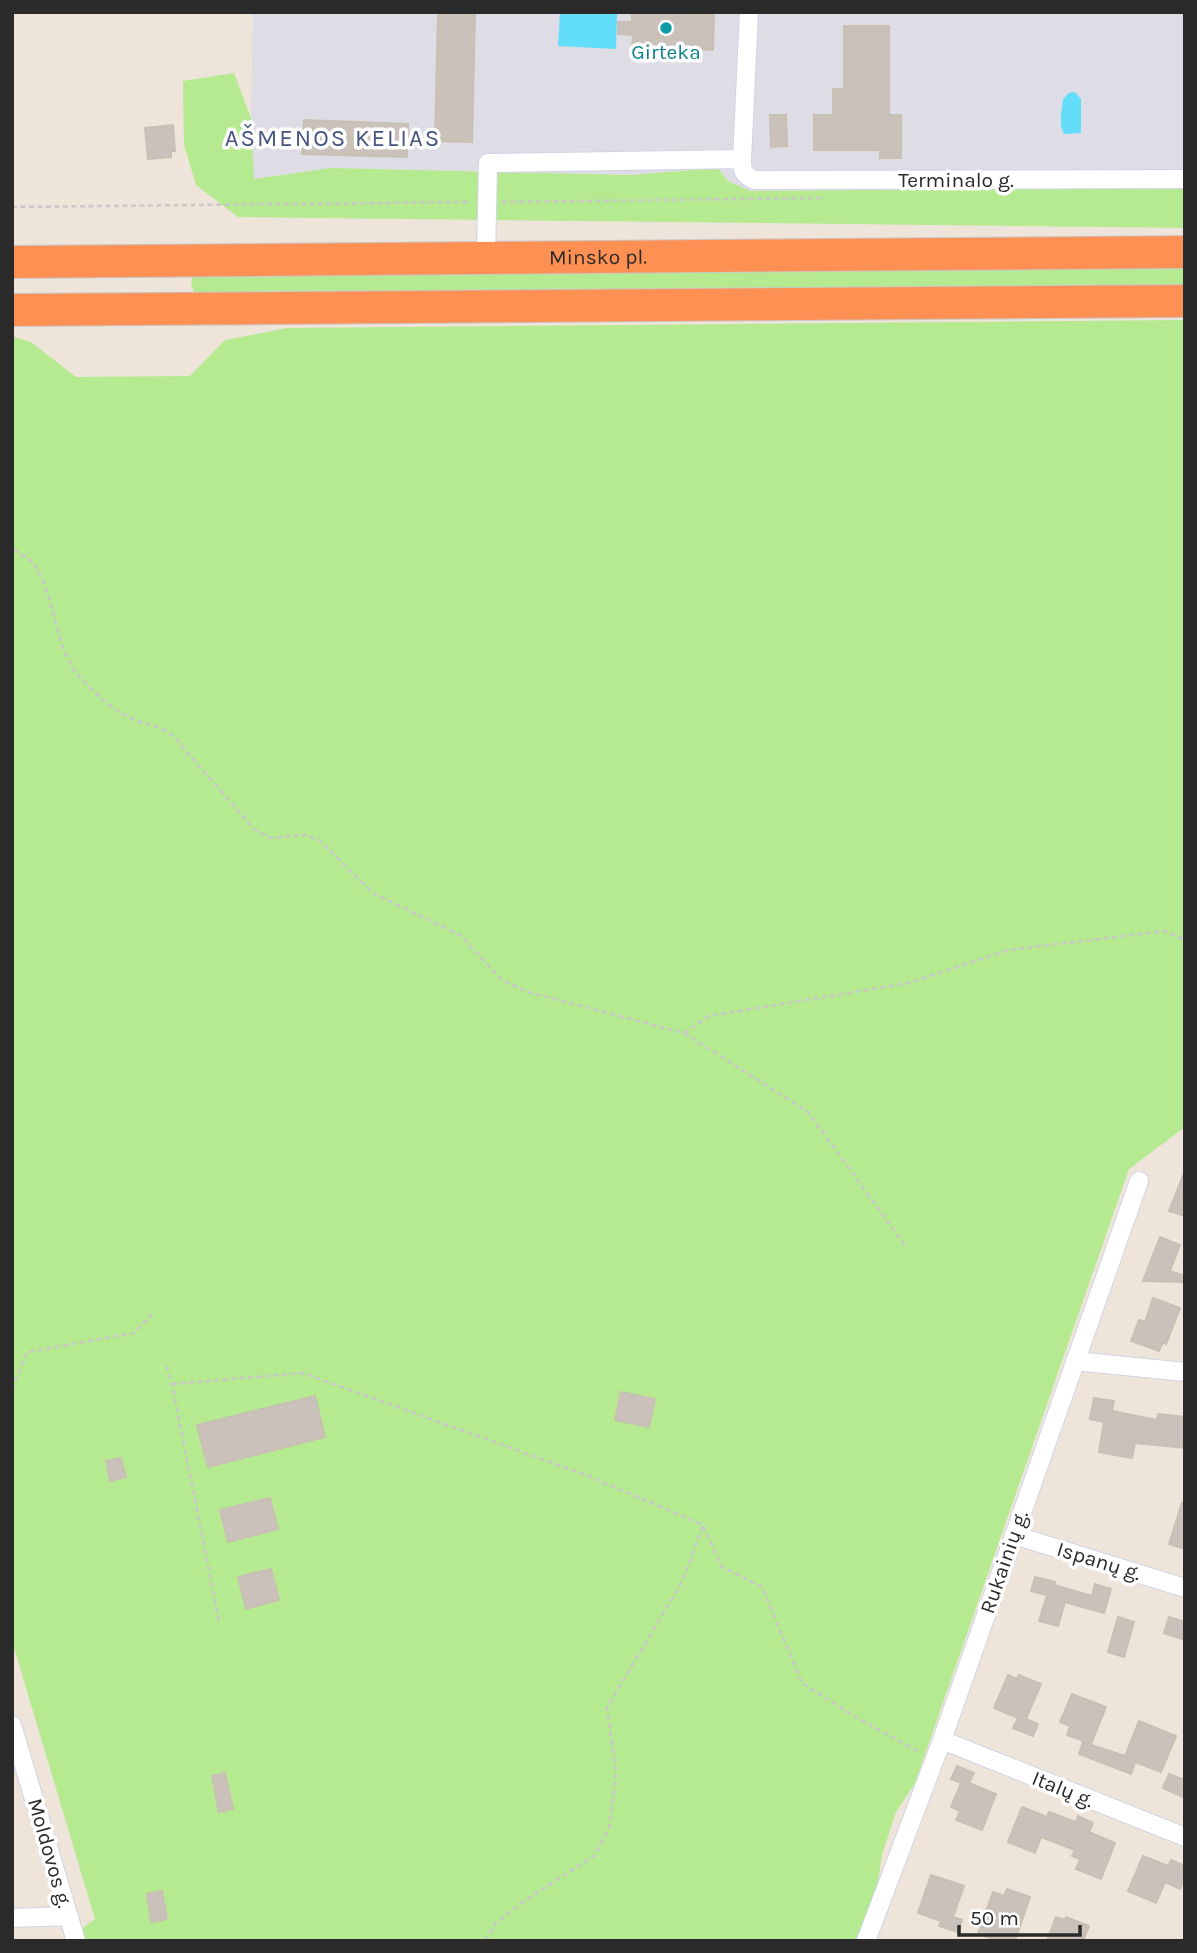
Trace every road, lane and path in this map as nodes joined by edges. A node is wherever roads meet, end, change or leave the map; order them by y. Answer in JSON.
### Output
{"nodes":[{"id":1,"x":749,"y":12,"type":"edge"},
{"id":2,"x":743,"y":159,"type":"junction"},
{"id":3,"x":1185,"y":179,"type":"edge"},
{"id":4,"x":836,"y":198,"type":"dead end"},
{"id":5,"x":487,"y":202,"type":"junction"},
{"id":6,"x":12,"y":207,"type":"edge"},
{"id":7,"x":1185,"y":252,"type":"edge"},
{"id":8,"x":485,"y":258,"type":"junction"},
{"id":9,"x":182,"y":261,"type":"junction"},
{"id":10,"x":12,"y":262,"type":"edge"},
{"id":11,"x":1185,"y":301,"type":"edge"},
{"id":12,"x":12,"y":308,"type":"edge"},
{"id":13,"x":14,"y":549,"type":"dead end"},
{"id":14,"x":1185,"y":940,"type":"edge"},
{"id":15,"x":684,"y":1033,"type":"junction"},
{"id":16,"x":1139,"y":1181,"type":"dead end"},
{"id":17,"x":907,"y":1248,"type":"dead end"},
{"id":18,"x":153,"y":1313,"type":"dead end"},
{"id":19,"x":1075,"y":1361,"type":"junction"},
{"id":20,"x":166,"y":1366,"type":"dead end"},
{"id":21,"x":1185,"y":1372,"type":"edge"},
{"id":22,"x":172,"y":1384,"type":"junction"},
{"id":23,"x":12,"y":1389,"type":"edge"},
{"id":24,"x":703,"y":1525,"type":"junction"},
{"id":25,"x":1014,"y":1535,"type":"junction"},
{"id":26,"x":1185,"y":1588,"type":"edge"},
{"id":27,"x":219,"y":1620,"type":"dead end"},
{"id":28,"x":12,"y":1725,"type":"edge"},
{"id":29,"x":942,"y":1740,"type":"junction"},
{"id":30,"x":934,"y":1760,"type":"junction"},
{"id":31,"x":1185,"y":1837,"type":"edge"},
{"id":32,"x":69,"y":1916,"type":"junction"},
{"id":33,"x":12,"y":1918,"type":"edge"},
{"id":34,"x":870,"y":1940,"type":"edge"},
{"id":35,"x":76,"y":1941,"type":"edge"},
{"id":36,"x":485,"y":1941,"type":"edge"}],
"edges":[{"from":1,"to":2,"type":"street"},
{"from":2,"to":3,"type":"street","name":"Terminalo g."},
{"from":2,"to":5,"type":"street"},
{"from":4,"to":5,"type":"path"},
{"from":5,"to":6,"type":"path"},
{"from":5,"to":8,"type":"street"},
{"from":7,"to":8,"type":"highway","name":"Minsko pl."},
{"from":8,"to":9,"type":"highway","name":"Minsko pl."},
{"from":9,"to":10,"type":"highway","name":"Minsko pl."},
{"from":9,"to":12,"type":"highway"},
{"from":11,"to":12,"type":"highway"},
{"from":13,"to":15,"type":"path"},
{"from":14,"to":15,"type":"path"},
{"from":15,"to":17,"type":"path"},
{"from":16,"to":19,"type":"street","name":"Rukainių g."},
{"from":18,"to":23,"type":"path"},
{"from":19,"to":21,"type":"street"},
{"from":19,"to":25,"type":"street","name":"Rukainių g."},
{"from":20,"to":22,"type":"path"},
{"from":22,"to":24,"type":"path"},
{"from":22,"to":27,"type":"path"},
{"from":24,"to":30,"type":"path"},
{"from":24,"to":36,"type":"path"},
{"from":25,"to":26,"type":"street","name":"Ispanų g."},
{"from":25,"to":29,"type":"street","name":"Rukainių g."},
{"from":28,"to":32,"type":"street","name":"Moldovos g."},
{"from":29,"to":30,"type":"street","name":"Rukainių g."},
{"from":29,"to":31,"type":"street","name":"Italų g."},
{"from":30,"to":34,"type":"street","name":"Rukainių g."},
{"from":32,"to":33,"type":"street"},
{"from":32,"to":35,"type":"street","name":"Moldovos g."}]}
